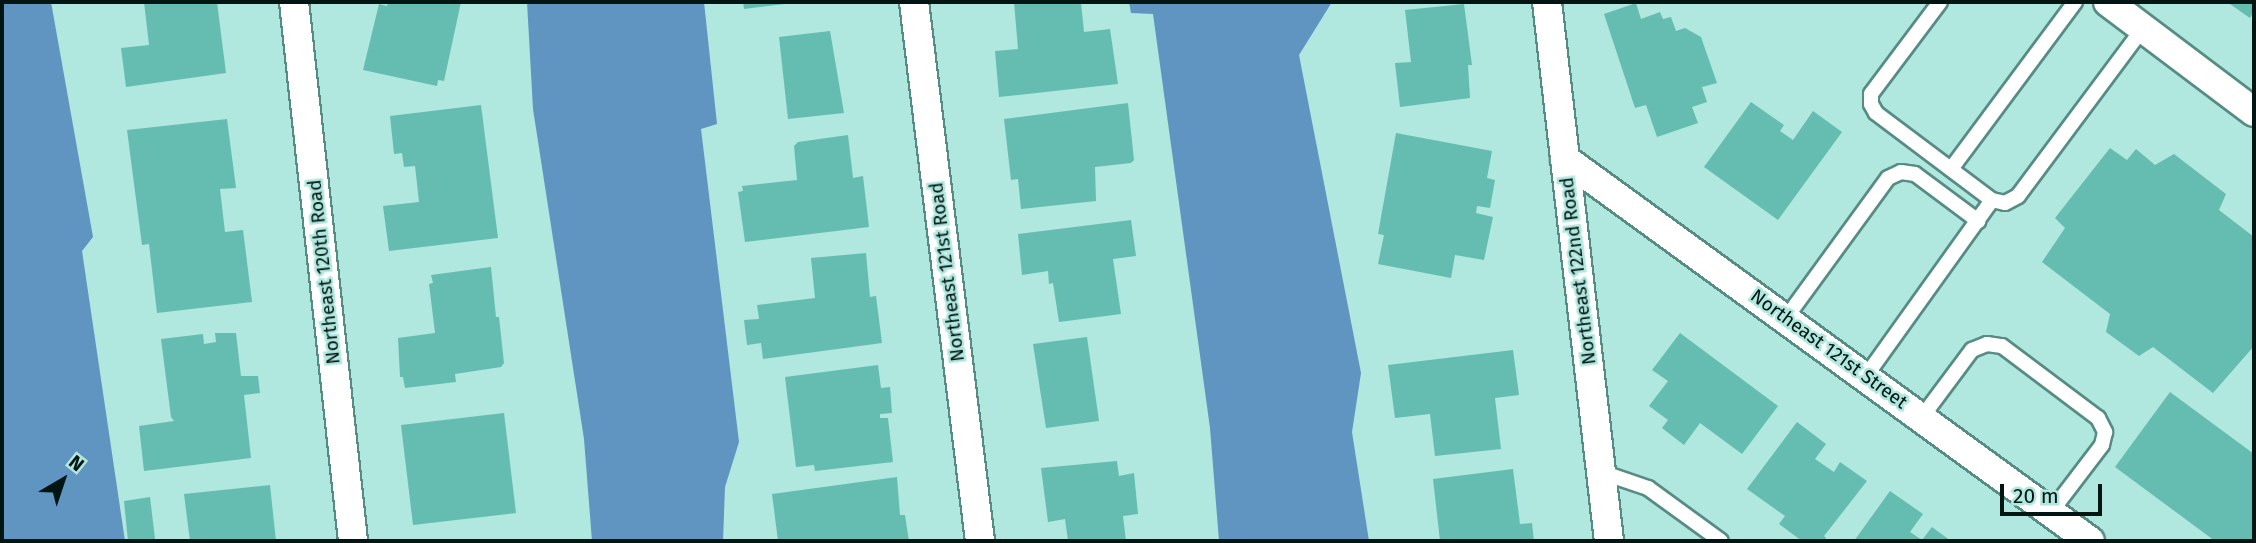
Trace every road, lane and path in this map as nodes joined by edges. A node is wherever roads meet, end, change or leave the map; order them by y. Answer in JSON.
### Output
{"nodes":[{"id":1,"x":294,"y":2,"type":"edge"},
{"id":2,"x":914,"y":2,"type":"edge"},
{"id":3,"x":1546,"y":2,"type":"edge"},
{"id":4,"x":1940,"y":2,"type":"edge"},
{"id":5,"x":2075,"y":2,"type":"edge"},
{"id":6,"x":2108,"y":2,"type":"edge"},
{"id":7,"x":2143,"y":28,"type":"junction"},
{"id":8,"x":2254,"y":112,"type":"edge"},
{"id":9,"x":1566,"y":159,"type":"junction"},
{"id":10,"x":1951,"y":169,"type":"junction"},
{"id":11,"x":1992,"y":200,"type":"junction"},
{"id":12,"x":1978,"y":221,"type":"junction"},
{"id":13,"x":1786,"y":318,"type":"junction"},
{"id":14,"x":1866,"y":376,"type":"junction"},
{"id":15,"x":1922,"y":417,"type":"junction"},
{"id":16,"x":1601,"y":472,"type":"junction"},
{"id":17,"x":2051,"y":512,"type":"junction"},
{"id":18,"x":353,"y":541,"type":"edge"},
{"id":19,"x":980,"y":541,"type":"edge"},
{"id":20,"x":1609,"y":541,"type":"edge"},
{"id":21,"x":1721,"y":541,"type":"edge"},
{"id":22,"x":2090,"y":541,"type":"edge"}],
"edges":[{"from":1,"to":18,"type":"street","name":"Northeast 120th Road"},
{"from":2,"to":19,"type":"street","name":"Northeast 121st Road"},
{"from":3,"to":9,"type":"street","name":"Northeast 122nd Road"},
{"from":4,"to":10,"type":"lane"},
{"from":5,"to":10,"type":"lane"},
{"from":6,"to":7,"type":"street"},
{"from":7,"to":8,"type":"street"},
{"from":7,"to":11,"type":"lane"},
{"from":9,"to":13,"type":"street","name":"Northeast 121st Street"},
{"from":9,"to":16,"type":"street","name":"Northeast 122nd Road"},
{"from":10,"to":11,"type":"lane"},
{"from":11,"to":12,"type":"lane"},
{"from":12,"to":13,"type":"lane"},
{"from":12,"to":14,"type":"lane"},
{"from":13,"to":14,"type":"street","name":"Northeast 121st Street"},
{"from":14,"to":15,"type":"street","name":"Northeast 121st Street"},
{"from":15,"to":17,"type":"street","name":"Northeast 121st Street"},
{"from":15,"to":17,"type":"lane"},
{"from":16,"to":20,"type":"street","name":"Northeast 122nd Road"},
{"from":16,"to":21,"type":"lane"},
{"from":17,"to":22,"type":"street","name":"Northeast 121st Street"}]}
